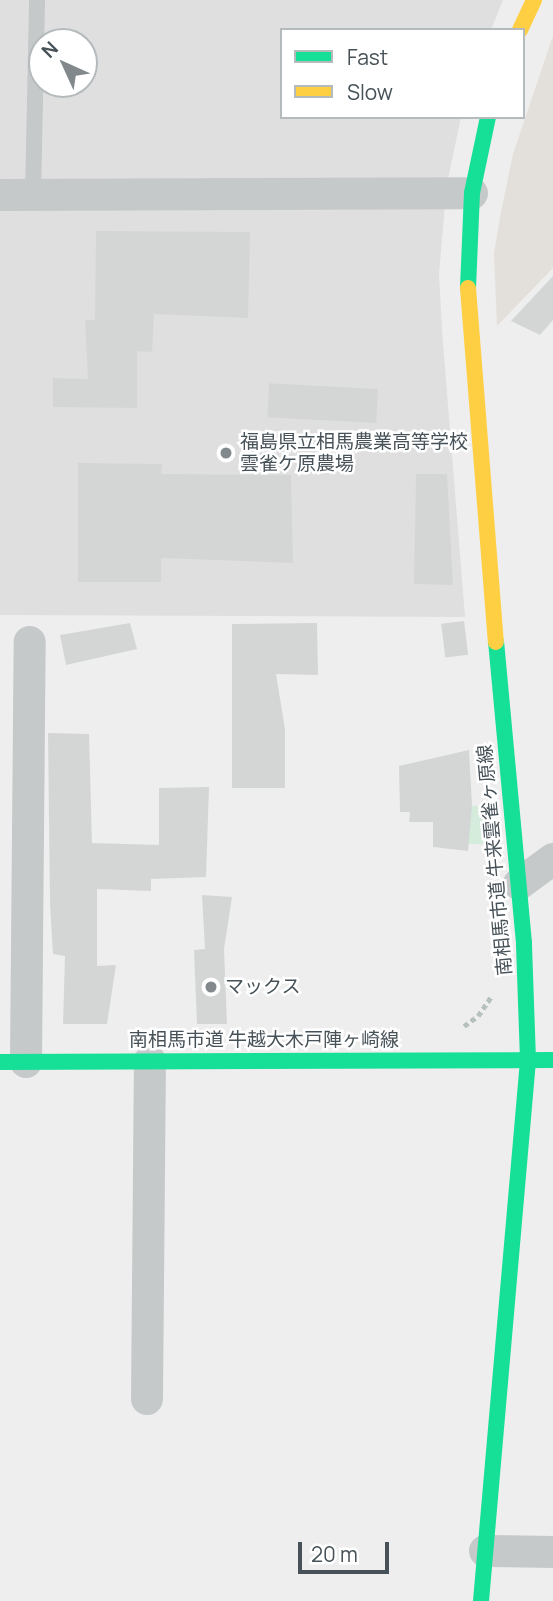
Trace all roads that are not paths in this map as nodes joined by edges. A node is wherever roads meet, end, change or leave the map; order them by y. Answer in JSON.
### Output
{"nodes":[{"id":1,"x":37,"y":0,"type":"edge"},
{"id":2,"x":534,"y":0,"type":"edge"},
{"id":3,"x":521,"y":28,"type":"edge"},
{"id":4,"x":488,"y":119,"type":"edge"},
{"id":5,"x":472,"y":194,"type":"junction"},
{"id":6,"x":0,"y":195,"type":"edge"},
{"id":7,"x":33,"y":195,"type":"junction"},
{"id":8,"x":30,"y":642,"type":"dead end"},
{"id":9,"x":553,"y":859,"type":"edge"},
{"id":10,"x":519,"y":884,"type":"junction"},
{"id":11,"x":528,"y":1060,"type":"junction"},
{"id":12,"x":553,"y":1060,"type":"edge"},
{"id":13,"x":13,"y":1062,"type":"edge"},
{"id":14,"x":150,"y":1062,"type":"junction"},
{"id":15,"x":146,"y":1399,"type":"dead end"},
{"id":16,"x":485,"y":1551,"type":"junction"},
{"id":17,"x":553,"y":1552,"type":"edge"},
{"id":18,"x":481,"y":1601,"type":"edge"}],
"edges":[{"from":1,"to":7,"type":"lane"},
{"from":2,"to":3,"type":"street"},
{"from":4,"to":5,"type":"street","name":"南相馬市道 牛来雲雀ヶ原線"},
{"from":5,"to":7,"type":"street"},
{"from":5,"to":10,"type":"street","name":"南相馬市道 牛来雲雀ヶ原線"},
{"from":6,"to":7,"type":"street"},
{"from":8,"to":13,"type":"street"},
{"from":9,"to":10,"type":"street"},
{"from":10,"to":11,"type":"street","name":"南相馬市道 牛来雲雀ヶ原線"},
{"from":11,"to":12,"type":"street","name":"南相馬市道 牛越大木戸陣ヶ崎線"},
{"from":11,"to":14,"type":"street","name":"南相馬市道 牛越大木戸陣ヶ崎線"},
{"from":11,"to":16,"type":"street","name":"南相馬市道 牛来雲雀ヶ原線"},
{"from":13,"to":14,"type":"street","name":"南相馬市道 牛越大木戸陣ヶ崎線"},
{"from":14,"to":15,"type":"street"},
{"from":16,"to":17,"type":"street"},
{"from":16,"to":18,"type":"street","name":"南相馬市道 牛来雲雀ヶ原線"}]}
